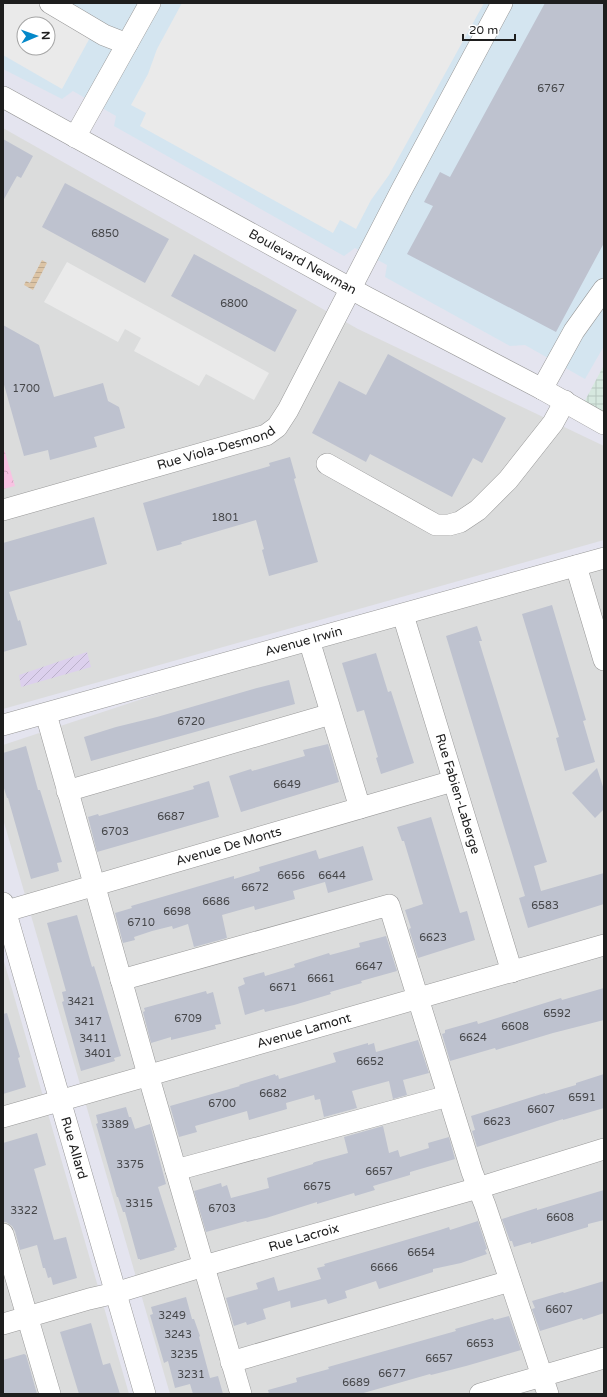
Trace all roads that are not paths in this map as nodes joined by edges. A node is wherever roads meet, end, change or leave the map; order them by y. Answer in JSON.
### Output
{"nodes":[{"id":1,"x":50,"y":3,"type":"edge"},
{"id":2,"x":150,"y":3,"type":"edge"},
{"id":3,"x":502,"y":3,"type":"edge"},
{"id":4,"x":127,"y":44,"type":"junction"},
{"id":5,"x":3,"y":98,"type":"edge"},
{"id":6,"x":75,"y":137,"type":"junction"},
{"id":7,"x":351,"y":288,"type":"junction"},
{"id":8,"x":604,"y":289,"type":"edge"},
{"id":9,"x":542,"y":389,"type":"junction"},
{"id":10,"x":565,"y":401,"type":"junction"},
{"id":11,"x":604,"y":424,"type":"edge"},
{"id":12,"x":327,"y":464,"type":"dead end"},
{"id":13,"x":3,"y":510,"type":"edge"},
{"id":14,"x":604,"y":558,"type":"edge"},
{"id":15,"x":576,"y":566,"type":"junction"},
{"id":16,"x":403,"y":615,"type":"junction"},
{"id":17,"x":309,"y":640,"type":"junction"},
{"id":18,"x":604,"y":660,"type":"edge"},
{"id":19,"x":46,"y":714,"type":"junction"},
{"id":20,"x":331,"y":714,"type":"junction"},
{"id":21,"x":3,"y":725,"type":"edge"},
{"id":22,"x":453,"y":781,"type":"junction"},
{"id":23,"x":67,"y":791,"type":"junction"},
{"id":24,"x":360,"y":808,"type":"junction"},
{"id":25,"x":94,"y":886,"type":"junction"},
{"id":26,"x":4,"y":909,"type":"edge"},
{"id":27,"x":604,"y":945,"type":"edge"},
{"id":28,"x":512,"y":972,"type":"junction"},
{"id":29,"x":121,"y":980,"type":"junction"},
{"id":30,"x":418,"y":999,"type":"junction"},
{"id":31,"x":148,"y":1076,"type":"junction"},
{"id":32,"x":448,"y":1096,"type":"junction"},
{"id":33,"x":60,"y":1100,"type":"junction"},
{"id":34,"x":3,"y":1117,"type":"edge"},
{"id":35,"x":604,"y":1149,"type":"edge"},
{"id":36,"x":176,"y":1170,"type":"junction"},
{"id":37,"x":478,"y":1188,"type":"junction"},
{"id":38,"x":3,"y":1234,"type":"edge"},
{"id":39,"x":204,"y":1266,"type":"junction"},
{"id":40,"x":510,"y":1281,"type":"junction"},
{"id":41,"x":115,"y":1293,"type":"junction"},
{"id":42,"x":28,"y":1317,"type":"junction"},
{"id":43,"x":3,"y":1324,"type":"edge"},
{"id":44,"x":604,"y":1358,"type":"edge"},
{"id":45,"x":232,"y":1362,"type":"junction"},
{"id":46,"x":545,"y":1385,"type":"edge"},
{"id":47,"x":50,"y":1394,"type":"edge"},
{"id":48,"x":144,"y":1394,"type":"edge"},
{"id":49,"x":241,"y":1394,"type":"edge"},
{"id":50,"x":480,"y":1394,"type":"edge"}],
"edges":[{"from":1,"to":4,"type":"street"},
{"from":2,"to":4,"type":"street"},
{"from":3,"to":7,"type":"street","name":"Rue Viola-Desmond"},
{"from":4,"to":6,"type":"street"},
{"from":5,"to":6,"type":"street","name":"Boulevard Newman"},
{"from":6,"to":7,"type":"street","name":"Boulevard Newman"},
{"from":7,"to":9,"type":"street","name":"Boulevard Newman"},
{"from":7,"to":13,"type":"street","name":"Rue Viola-Desmond"},
{"from":8,"to":9,"type":"street"},
{"from":9,"to":10,"type":"street","name":"Boulevard Newman"},
{"from":10,"to":11,"type":"street","name":"Boulevard Newman"},
{"from":10,"to":12,"type":"street"},
{"from":14,"to":15,"type":"street","name":"Avenue Irwin"},
{"from":15,"to":16,"type":"street","name":"Avenue Irwin"},
{"from":15,"to":18,"type":"street"},
{"from":16,"to":17,"type":"street","name":"Avenue Irwin"},
{"from":16,"to":22,"type":"street","name":"Rue Fabien-Laberge"},
{"from":17,"to":19,"type":"street","name":"Avenue Irwin"},
{"from":17,"to":20,"type":"street"},
{"from":19,"to":21,"type":"street","name":"Avenue Irwin"},
{"from":19,"to":23,"type":"street"},
{"from":20,"to":23,"type":"street"},
{"from":20,"to":24,"type":"street"},
{"from":22,"to":24,"type":"street","name":"Avenue De Monts"},
{"from":22,"to":28,"type":"street","name":"Rue Fabien-Laberge"},
{"from":23,"to":25,"type":"street"},
{"from":24,"to":25,"type":"street","name":"Avenue De Monts"},
{"from":25,"to":26,"type":"street","name":"Avenue De Monts"},
{"from":25,"to":29,"type":"street"},
{"from":26,"to":33,"type":"street","name":"Rue Allard"},
{"from":27,"to":28,"type":"street","name":"Avenue Lamont"},
{"from":28,"to":30,"type":"street","name":"Avenue Lamont"},
{"from":29,"to":30,"type":"street"},
{"from":29,"to":31,"type":"street"},
{"from":30,"to":31,"type":"street","name":"Avenue Lamont"},
{"from":30,"to":32,"type":"street"},
{"from":31,"to":33,"type":"street","name":"Avenue Lamont"},
{"from":31,"to":36,"type":"street"},
{"from":32,"to":36,"type":"street"},
{"from":32,"to":37,"type":"street"},
{"from":33,"to":34,"type":"street","name":"Avenue Lamont"},
{"from":33,"to":41,"type":"street","name":"Rue Allard"},
{"from":35,"to":37,"type":"street","name":"Rue Lacroix"},
{"from":36,"to":39,"type":"street"},
{"from":37,"to":39,"type":"street","name":"Rue Lacroix"},
{"from":37,"to":40,"type":"street"},
{"from":38,"to":42,"type":"street"},
{"from":39,"to":41,"type":"street","name":"Rue Lacroix"},
{"from":39,"to":45,"type":"street"},
{"from":40,"to":45,"type":"street"},
{"from":40,"to":46,"type":"street"},
{"from":41,"to":42,"type":"street","name":"Rue Lacroix"},
{"from":41,"to":48,"type":"street","name":"Rue Allard"},
{"from":42,"to":43,"type":"street","name":"Rue Lacroix"},
{"from":42,"to":47,"type":"street"},
{"from":44,"to":46,"type":"street"},
{"from":45,"to":49,"type":"street"},
{"from":46,"to":50,"type":"street"}]}
